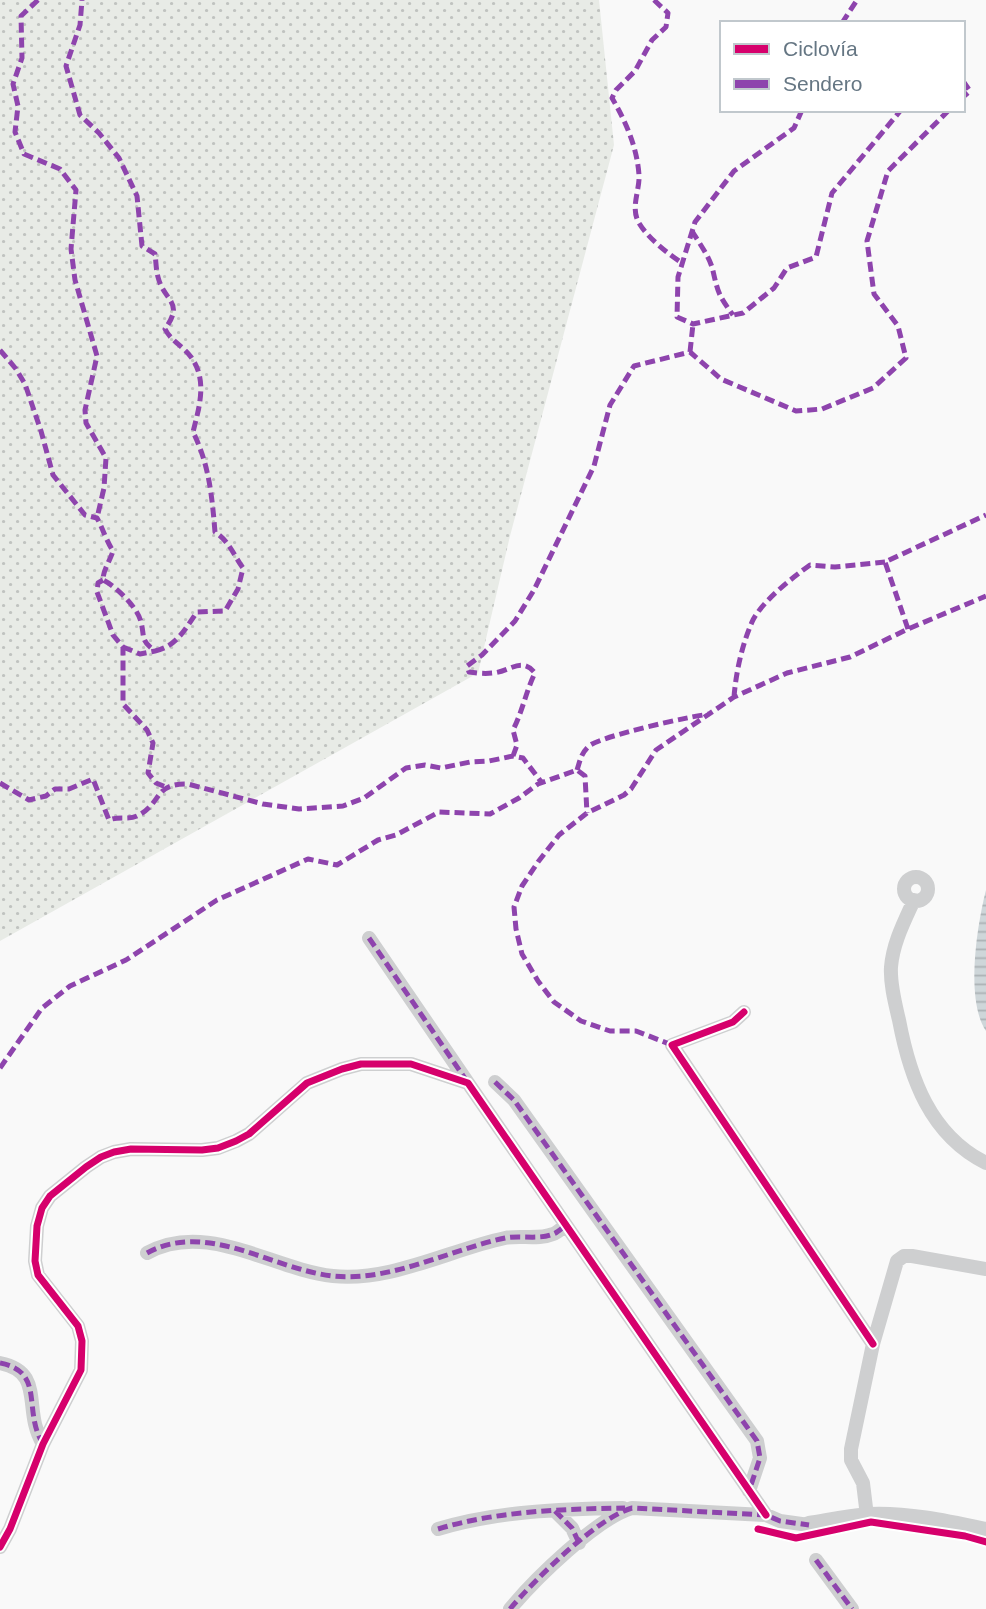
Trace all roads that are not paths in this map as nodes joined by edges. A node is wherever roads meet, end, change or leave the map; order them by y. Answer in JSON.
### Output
{"nodes":[{"id":1,"x":914,"y":900,"type":"dead end"},
{"id":2,"x":369,"y":938,"type":"dead end"},
{"id":3,"x":744,"y":1012,"type":"dead end"},
{"id":4,"x":495,"y":1082,"type":"dead end"},
{"id":5,"x":468,"y":1083,"type":"junction"},
{"id":6,"x":986,"y":1163,"type":"edge"},
{"id":7,"x":566,"y":1225,"type":"junction"},
{"id":8,"x":147,"y":1253,"type":"dead end"},
{"id":9,"x":986,"y":1269,"type":"edge"},
{"id":10,"x":873,"y":1344,"type":"junction"},
{"id":11,"x":0,"y":1363,"type":"edge"},
{"id":12,"x":43,"y":1444,"type":"junction"},
{"id":13,"x":749,"y":1491,"type":"junction"},
{"id":14,"x":632,"y":1508,"type":"junction"},
{"id":15,"x":555,"y":1511,"type":"junction"},
{"id":16,"x":766,"y":1515,"type":"junction"},
{"id":17,"x":867,"y":1516,"type":"junction"},
{"id":18,"x":809,"y":1525,"type":"joint"},
{"id":19,"x":438,"y":1529,"type":"dead end"},
{"id":20,"x":986,"y":1531,"type":"edge"},
{"id":21,"x":579,"y":1543,"type":"junction"},
{"id":22,"x":0,"y":1547,"type":"edge"},
{"id":23,"x":816,"y":1560,"type":"dead end"},
{"id":24,"x":510,"y":1609,"type":"edge"},
{"id":25,"x":852,"y":1609,"type":"edge"}],
"edges":[{"from":1,"to":6,"type":"street"},
{"from":2,"to":5,"type":"street"},
{"from":3,"to":10,"type":"street"},
{"from":4,"to":13,"type":"street"},
{"from":5,"to":7,"type":"street"},
{"from":5,"to":12,"type":"street"},
{"from":7,"to":8,"type":"street"},
{"from":7,"to":13,"type":"street"},
{"from":9,"to":10,"type":"street"},
{"from":10,"to":17,"type":"street"},
{"from":11,"to":12,"type":"street"},
{"from":12,"to":22,"type":"street"},
{"from":13,"to":16,"type":"street"},
{"from":14,"to":15,"type":"street"},
{"from":14,"to":16,"type":"street"},
{"from":14,"to":21,"type":"street"},
{"from":15,"to":19,"type":"street"},
{"from":15,"to":21,"type":"street"},
{"from":16,"to":18,"type":"street"},
{"from":17,"to":18,"type":"street"},
{"from":17,"to":20,"type":"street"},
{"from":21,"to":24,"type":"street"},
{"from":23,"to":25,"type":"street"}]}
